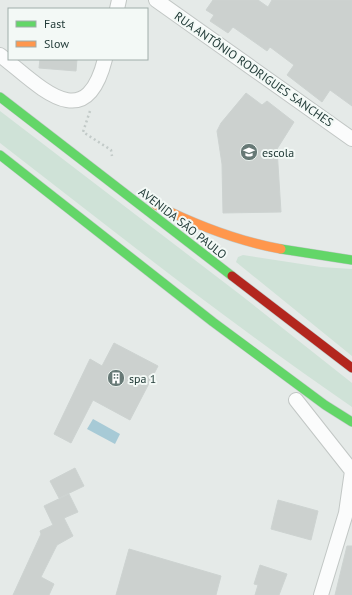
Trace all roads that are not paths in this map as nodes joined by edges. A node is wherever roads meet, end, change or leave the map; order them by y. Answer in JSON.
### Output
{"nodes":[{"id":1,"x":156,"y":0,"type":"edge"},
{"id":2,"x":0,"y":55,"type":"edge"},
{"id":3,"x":105,"y":60,"type":"edge"},
{"id":4,"x":0,"y":97,"type":"edge"},
{"id":5,"x":352,"y":139,"type":"edge"},
{"id":6,"x":0,"y":155,"type":"edge"},
{"id":7,"x":98,"y":172,"type":"junction"},
{"id":8,"x":352,"y":260,"type":"edge"},
{"id":9,"x":275,"y":368,"type":"junction"},
{"id":10,"x":352,"y":368,"type":"edge"},
{"id":11,"x":311,"y":394,"type":"junction"},
{"id":12,"x":296,"y":400,"type":"junction"},
{"id":13,"x":325,"y":405,"type":"junction"},
{"id":14,"x":352,"y":422,"type":"edge"},
{"id":15,"x":343,"y":427,"type":"dead end"},
{"id":16,"x":352,"y":471,"type":"edge"},
{"id":17,"x":349,"y":511,"type":"edge"},
{"id":18,"x":321,"y":595,"type":"edge"}],
"edges":[{"from":1,"to":5,"type":"street","name":"RUA ANTÔNIO RODRIGUES SANCHES"},
{"from":2,"to":3,"type":"street"},
{"from":4,"to":7,"type":"main road","name":"AVENIDA SÃO PAULO"},
{"from":6,"to":9,"type":"main road"},
{"from":7,"to":8,"type":"main road"},
{"from":7,"to":10,"type":"main road","name":"AVENIDA SÃO PAULO"},
{"from":9,"to":11,"type":"main road"},
{"from":9,"to":12,"type":"street"},
{"from":11,"to":12,"type":"street"},
{"from":11,"to":13,"type":"main road"},
{"from":12,"to":16,"type":"street"},
{"from":13,"to":14,"type":"main road"},
{"from":13,"to":15,"type":"main road"},
{"from":16,"to":17,"type":"street"},
{"from":17,"to":18,"type":"street"}]}
